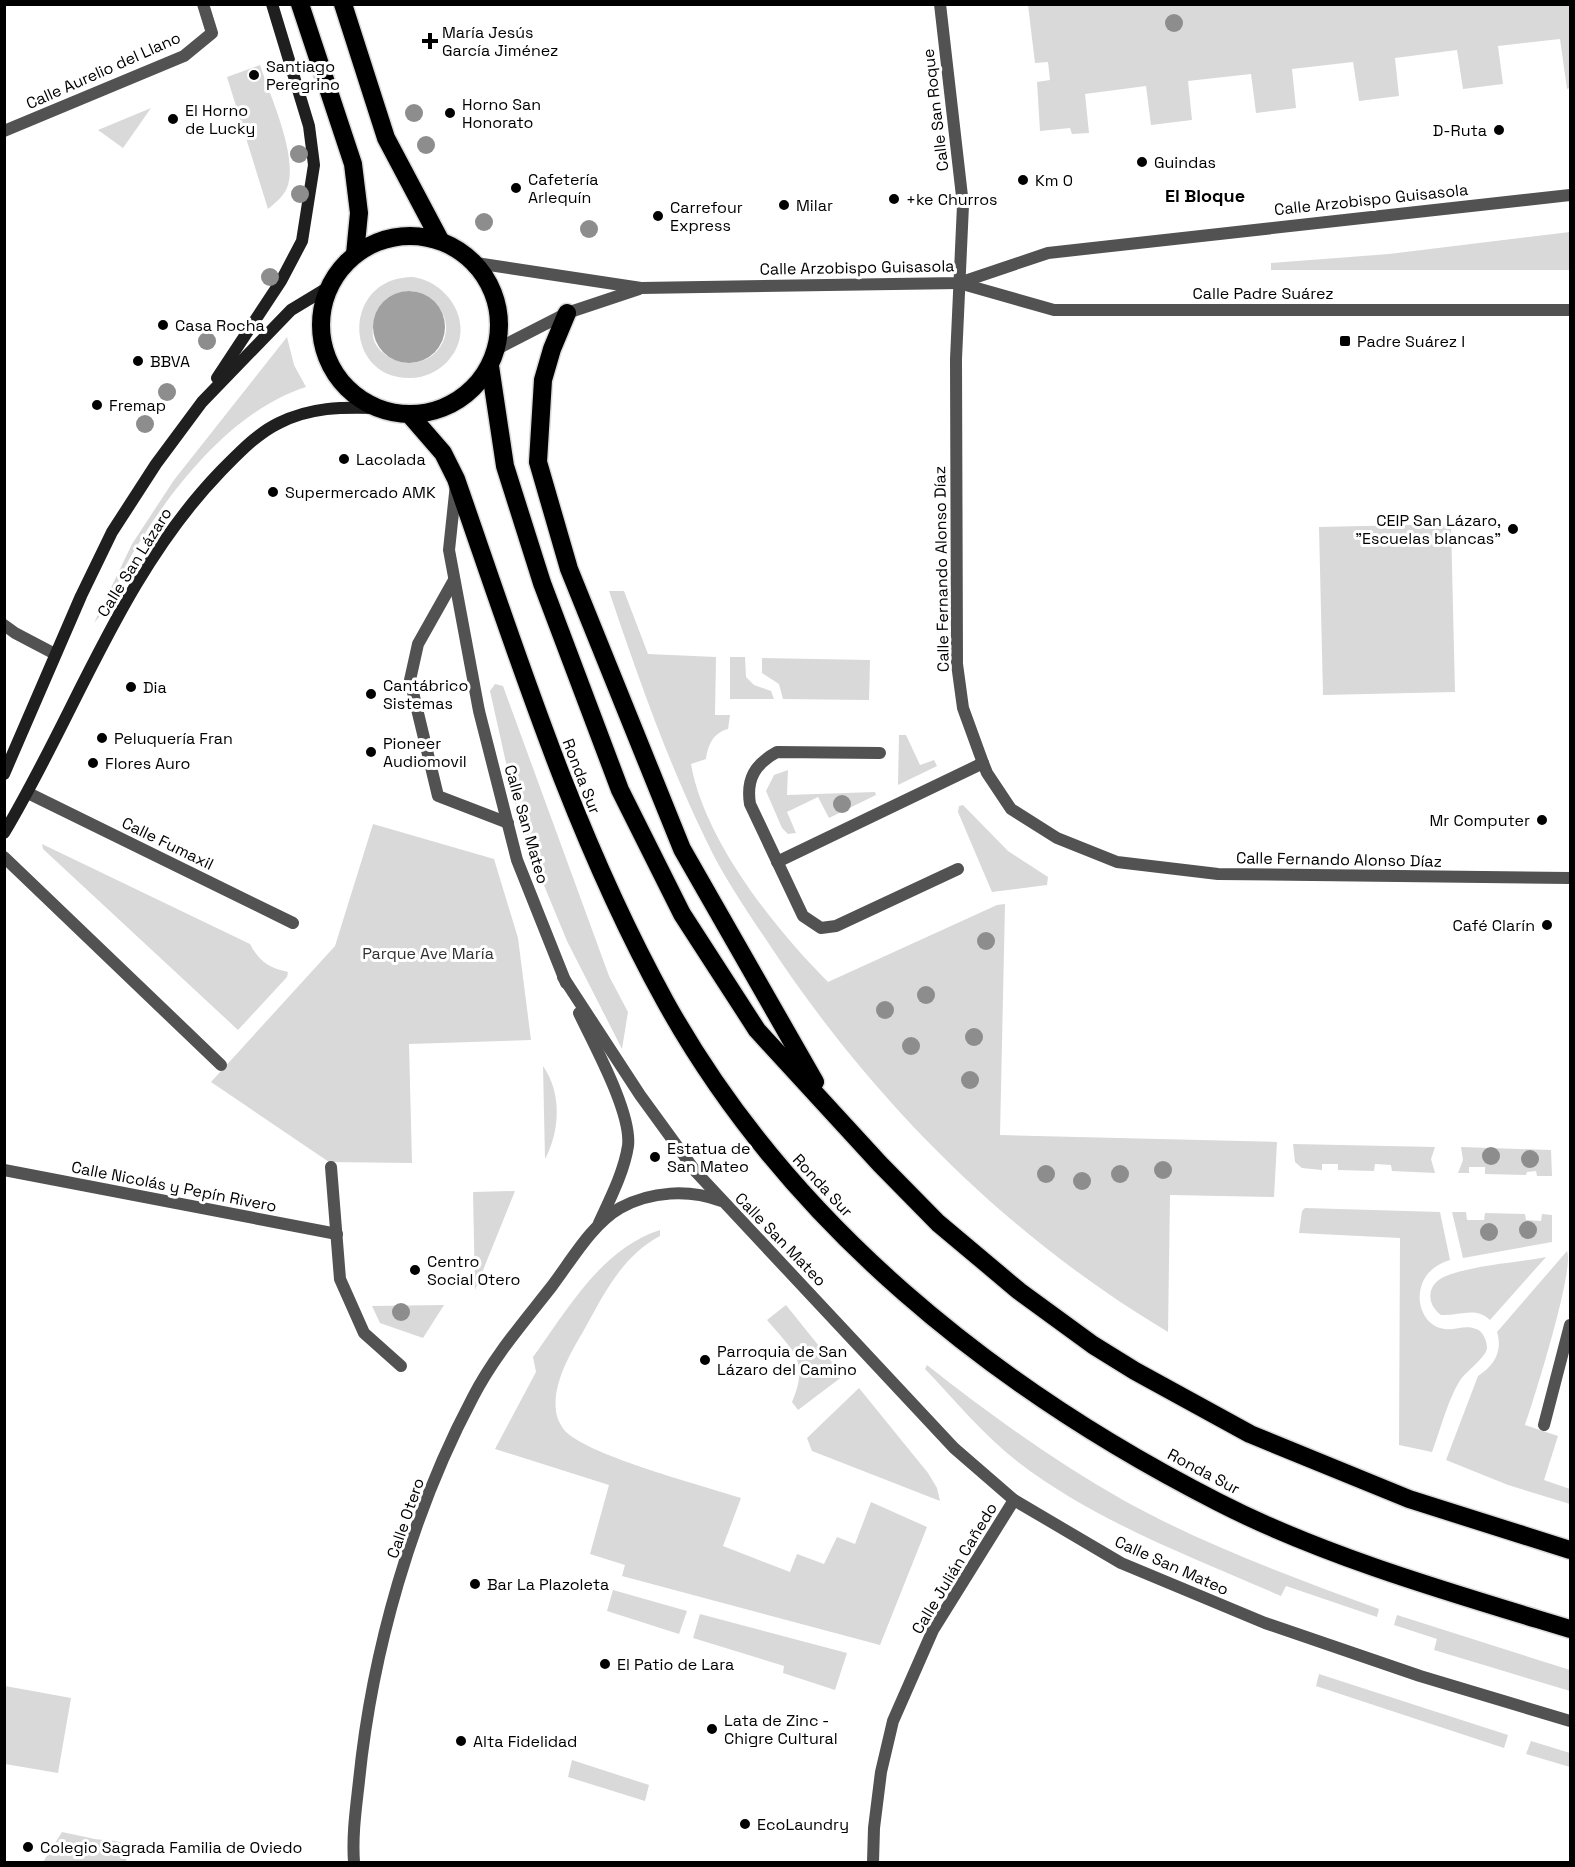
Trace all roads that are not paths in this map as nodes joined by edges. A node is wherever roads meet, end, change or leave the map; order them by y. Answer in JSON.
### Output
{"nodes":[{"id":1,"x":203,"y":4,"type":"edge"},
{"id":2,"x":272,"y":4,"type":"edge"},
{"id":3,"x":300,"y":4,"type":"edge"},
{"id":4,"x":343,"y":4,"type":"edge"},
{"id":5,"x":940,"y":4,"type":"edge"},
{"id":6,"x":4,"y":131,"type":"edge"},
{"id":7,"x":1570,"y":195,"type":"edge"},
{"id":8,"x":440,"y":240,"type":"junction"},
{"id":9,"x":355,"y":254,"type":"junction"},
{"id":10,"x":476,"y":263,"type":"junction"},
{"id":11,"x":959,"y":283,"type":"junction"},
{"id":12,"x":329,"y":287,"type":"junction"},
{"id":13,"x":641,"y":288,"type":"junction"},
{"id":14,"x":1570,"y":310,"type":"edge"},
{"id":15,"x":567,"y":314,"type":"junction"},
{"id":16,"x":494,"y":357,"type":"junction"},
{"id":17,"x":202,"y":402,"type":"junction"},
{"id":18,"x":376,"y":408,"type":"junction"},
{"id":19,"x":410,"y":415,"type":"junction"},
{"id":20,"x":456,"y":479,"type":"junction"},
{"id":21,"x":454,"y":580,"type":"junction"},
{"id":22,"x":4,"y":625,"type":"edge"},
{"id":23,"x":55,"y":654,"type":"junction"},
{"id":24,"x":880,"y":753,"type":"dead end"},
{"id":25,"x":982,"y":763,"type":"junction"},
{"id":26,"x":4,"y":774,"type":"edge"},
{"id":27,"x":28,"y":793,"type":"junction"},
{"id":28,"x":508,"y":824,"type":"junction"},
{"id":29,"x":4,"y":833,"type":"edge"},
{"id":30,"x":4,"y":857,"type":"edge"},
{"id":31,"x":777,"y":862,"type":"junction"},
{"id":32,"x":958,"y":869,"type":"dead end"},
{"id":33,"x":1570,"y":878,"type":"edge"},
{"id":34,"x":293,"y":923,"type":"dead end"},
{"id":35,"x":563,"y":977,"type":"junction"},
{"id":36,"x":221,"y":1065,"type":"dead end"},
{"id":37,"x":831,"y":1109,"type":"junction"},
{"id":38,"x":331,"y":1167,"type":"dead end"},
{"id":39,"x":4,"y":1170,"type":"edge"},
{"id":40,"x":725,"y":1202,"type":"junction"},
{"id":41,"x":598,"y":1227,"type":"junction"},
{"id":42,"x":337,"y":1234,"type":"junction"},
{"id":43,"x":1570,"y":1325,"type":"edge"},
{"id":44,"x":400,"y":1366,"type":"dead end"},
{"id":45,"x":1544,"y":1425,"type":"dead end"},
{"id":46,"x":1014,"y":1500,"type":"junction"},
{"id":47,"x":1570,"y":1550,"type":"edge"},
{"id":48,"x":1570,"y":1629,"type":"edge"},
{"id":49,"x":1570,"y":1721,"type":"edge"},
{"id":50,"x":354,"y":1863,"type":"edge"},
{"id":51,"x":873,"y":1863,"type":"edge"}],
"edges":[{"from":1,"to":6,"type":"street","name":"Calle Aurelio del Llano"},
{"from":2,"to":17,"type":"street"},
{"from":3,"to":9,"type":"highway"},
{"from":4,"to":8,"type":"highway"},
{"from":5,"to":11,"type":"street","name":"Calle San Roque"},
{"from":7,"to":11,"type":"street","name":"Calle Arzobispo Guisasola"},
{"from":8,"to":9,"type":"highway"},
{"from":8,"to":10,"type":"highway"},
{"from":9,"to":12,"type":"highway"},
{"from":10,"to":13,"type":"street","name":"Calle Arzobispo Guisasola"},
{"from":10,"to":16,"type":"highway"},
{"from":11,"to":13,"type":"street","name":"Calle Arzobispo Guisasola"},
{"from":11,"to":14,"type":"street","name":"Calle Padre Suárez"},
{"from":11,"to":25,"type":"street","name":"Calle Fernando Alonso Díaz"},
{"from":12,"to":17,"type":"street","name":"Calle San Lázaro"},
{"from":12,"to":18,"type":"highway"},
{"from":13,"to":15,"type":"street","name":"Calle Arzobispo Guisasola"},
{"from":15,"to":16,"type":"street","name":"Calle Arzobispo Guisasola"},
{"from":15,"to":37,"type":"highway"},
{"from":16,"to":19,"type":"highway"},
{"from":16,"to":37,"type":"highway","name":"Ronda Sur"},
{"from":17,"to":23,"type":"street","name":"Calle San Lázaro"},
{"from":18,"to":19,"type":"highway"},
{"from":18,"to":27,"type":"street","name":"Calle San Lázaro"},
{"from":19,"to":20,"type":"highway","name":"Ronda Sur"},
{"from":20,"to":21,"type":"street","name":"Calle San Mateo"},
{"from":20,"to":48,"type":"highway","name":"Ronda Sur"},
{"from":21,"to":28,"type":"street","name":"Calle San Mateo"},
{"from":21,"to":28,"type":"street"},
{"from":22,"to":23,"type":"street"},
{"from":23,"to":26,"type":"street","name":"Calle San Lázaro"},
{"from":24,"to":31,"type":"street"},
{"from":25,"to":31,"type":"street"},
{"from":25,"to":33,"type":"street","name":"Calle Fernando Alonso Díaz"},
{"from":27,"to":29,"type":"street","name":"Calle San Lázaro"},
{"from":27,"to":34,"type":"street","name":"Calle Fumaxil"},
{"from":28,"to":35,"type":"street","name":"Calle San Mateo"},
{"from":30,"to":36,"type":"street"},
{"from":31,"to":32,"type":"street"},
{"from":35,"to":40,"type":"street"},
{"from":35,"to":41,"type":"street","name":"Calle San Mateo"},
{"from":37,"to":47,"type":"highway","name":"Ronda Sur"},
{"from":38,"to":42,"type":"street"},
{"from":39,"to":42,"type":"street","name":"Calle Nicolás y Pepín Rivero"},
{"from":40,"to":41,"type":"street","name":"Calle San Mateo"},
{"from":40,"to":46,"type":"street","name":"Calle San Mateo"},
{"from":41,"to":50,"type":"street","name":"Calle Otero"},
{"from":42,"to":44,"type":"street"},
{"from":43,"to":45,"type":"street"},
{"from":46,"to":49,"type":"street","name":"Calle San Mateo"},
{"from":46,"to":51,"type":"street","name":"Calle Julián Cañedo"}]}
